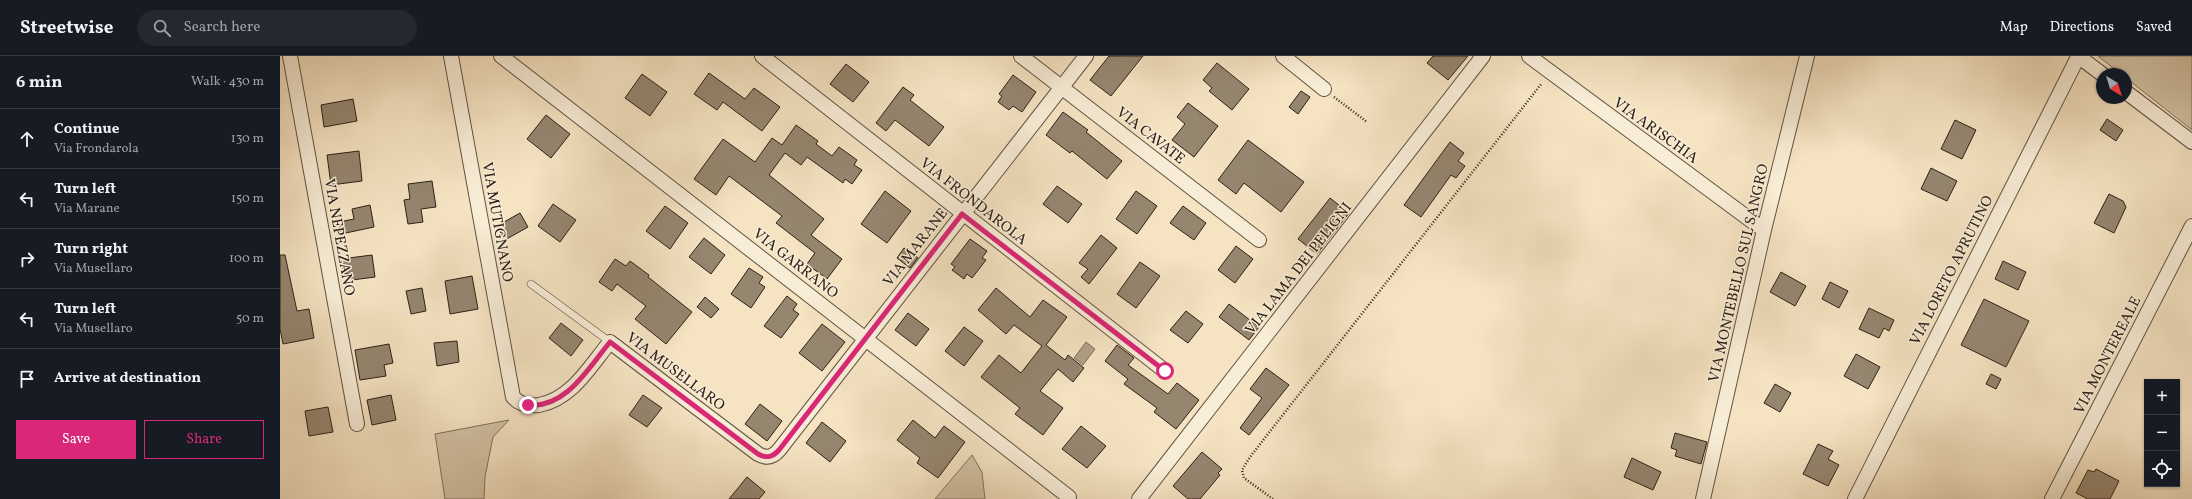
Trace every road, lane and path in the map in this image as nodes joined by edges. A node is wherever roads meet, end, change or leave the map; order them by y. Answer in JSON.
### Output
{"nodes":[{"id":1,"x":290,"y":56,"type":"edge"},
{"id":2,"x":451,"y":56,"type":"edge"},
{"id":3,"x":501,"y":56,"type":"edge"},
{"id":4,"x":762,"y":56,"type":"edge"},
{"id":5,"x":1022,"y":56,"type":"edge"},
{"id":6,"x":1086,"y":56,"type":"edge"},
{"id":7,"x":1282,"y":56,"type":"edge"},
{"id":8,"x":1483,"y":56,"type":"edge"},
{"id":9,"x":1529,"y":56,"type":"edge"},
{"id":10,"x":1807,"y":56,"type":"edge"},
{"id":11,"x":2078,"y":56,"type":"edge"},
{"id":12,"x":2096,"y":70,"type":"edge"},
{"id":13,"x":1550,"y":73,"type":"junction"},
{"id":14,"x":1062,"y":87,"type":"junction"},
{"id":15,"x":1324,"y":89,"type":"joint"},
{"id":16,"x":2132,"y":97,"type":"edge"},
{"id":17,"x":1367,"y":122,"type":"dead end"},
{"id":18,"x":2192,"y":142,"type":"edge"},
{"id":19,"x":962,"y":214,"type":"junction"},
{"id":20,"x":2192,"y":226,"type":"edge"},
{"id":21,"x":1764,"y":230,"type":"junction"},
{"id":22,"x":1259,"y":240,"type":"dead end"},
{"id":23,"x":531,"y":284,"type":"dead end"},
{"id":24,"x":866,"y":338,"type":"junction"},
{"id":25,"x":610,"y":342,"type":"junction"},
{"id":26,"x":1165,"y":371,"type":"dead end"},
{"id":27,"x":512,"y":393,"type":"joint"},
{"id":28,"x":357,"y":424,"type":"dead end"},
{"id":29,"x":770,"y":457,"type":"joint"},
{"id":30,"x":1069,"y":497,"type":"dead end"},
{"id":31,"x":1139,"y":499,"type":"edge"},
{"id":32,"x":1272,"y":499,"type":"edge"},
{"id":33,"x":1703,"y":499,"type":"edge"},
{"id":34,"x":1855,"y":499,"type":"edge"},
{"id":35,"x":2052,"y":499,"type":"edge"}],
"edges":[{"from":1,"to":28,"type":"street","name":"VIA NEPEZZANO"},
{"from":2,"to":27,"type":"street","name":"VIA MUTIGNANO"},
{"from":3,"to":24,"type":"street","name":"VIA GARRANO"},
{"from":4,"to":19,"type":"street","name":"VIA FRONDAROLA"},
{"from":5,"to":14,"type":"street","name":"VIA CAVATE"},
{"from":6,"to":14,"type":"street","name":"VIA MARANE"},
{"from":7,"to":15,"type":"street"},
{"from":8,"to":31,"type":"street","name":"VIA LAMA DEI PELIGNI"},
{"from":9,"to":13,"type":"street","name":"VIA ARISCHIA"},
{"from":10,"to":21,"type":"street","name":"VIA MONTEBELLO SUL SANGRO"},
{"from":11,"to":12,"type":"street"},
{"from":11,"to":34,"type":"street","name":"VIA LORETO APRUTINO"},
{"from":13,"to":21,"type":"street","name":"VIA ARISCHIA"},
{"from":13,"to":32,"type":"path"},
{"from":14,"to":19,"type":"street","name":"VIA MARANE"},
{"from":14,"to":22,"type":"street","name":"VIA CAVATE"},
{"from":15,"to":17,"type":"path"},
{"from":16,"to":18,"type":"street"},
{"from":19,"to":24,"type":"street","name":"VIA MARANE"},
{"from":19,"to":26,"type":"street","name":"VIA FRONDAROLA"},
{"from":20,"to":35,"type":"street","name":"VIA MONTEREALE"},
{"from":21,"to":33,"type":"street","name":"VIA MONTEBELLO SUL SANGRO"},
{"from":23,"to":25,"type":"lane"},
{"from":24,"to":29,"type":"street","name":"VIA MARANE"},
{"from":24,"to":30,"type":"street","name":"VIA GARRANO"},
{"from":25,"to":27,"type":"street","name":"VIA MUSELLARO"},
{"from":25,"to":29,"type":"street","name":"VIA MUSELLARO"}]}
